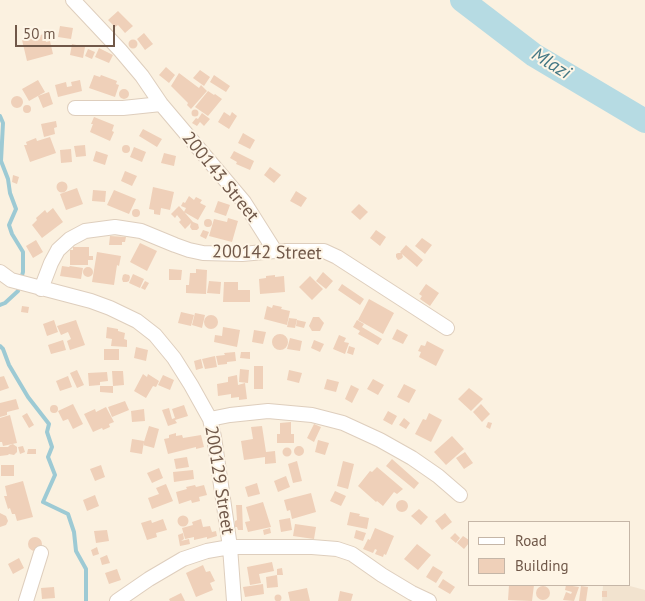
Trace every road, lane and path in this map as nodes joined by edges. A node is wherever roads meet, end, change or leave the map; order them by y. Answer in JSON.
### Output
{"nodes":[{"id":1,"x":73,"y":0,"type":"edge"},
{"id":2,"x":161,"y":104,"type":"junction"},
{"id":3,"x":75,"y":108,"type":"dead end"},
{"id":4,"x":275,"y":251,"type":"junction"},
{"id":5,"x":6,"y":276,"type":"edge"},
{"id":6,"x":37,"y":288,"type":"junction"},
{"id":7,"x":447,"y":328,"type":"dead end"},
{"id":8,"x":210,"y":419,"type":"junction"},
{"id":9,"x":460,"y":495,"type":"dead end"},
{"id":10,"x":230,"y":547,"type":"junction"},
{"id":11,"x":41,"y":553,"type":"dead end"},
{"id":12,"x":26,"y":601,"type":"edge"},
{"id":13,"x":117,"y":601,"type":"edge"},
{"id":14,"x":234,"y":601,"type":"edge"},
{"id":15,"x":429,"y":601,"type":"edge"}],
"edges":[{"from":1,"to":2,"type":"street","name":"200143 Street"},
{"from":2,"to":3,"type":"street"},
{"from":2,"to":4,"type":"street","name":"200143 Street"},
{"from":4,"to":6,"type":"street","name":"200142 Street"},
{"from":4,"to":7,"type":"street","name":"200142 Street"},
{"from":5,"to":6,"type":"street","name":"200129 Street"},
{"from":6,"to":8,"type":"street","name":"200129 Street"},
{"from":8,"to":9,"type":"street"},
{"from":8,"to":10,"type":"street","name":"200129 Street"},
{"from":10,"to":13,"type":"street"},
{"from":10,"to":14,"type":"street","name":"200129 Street"},
{"from":10,"to":15,"type":"street"},
{"from":11,"to":12,"type":"street"}]}
